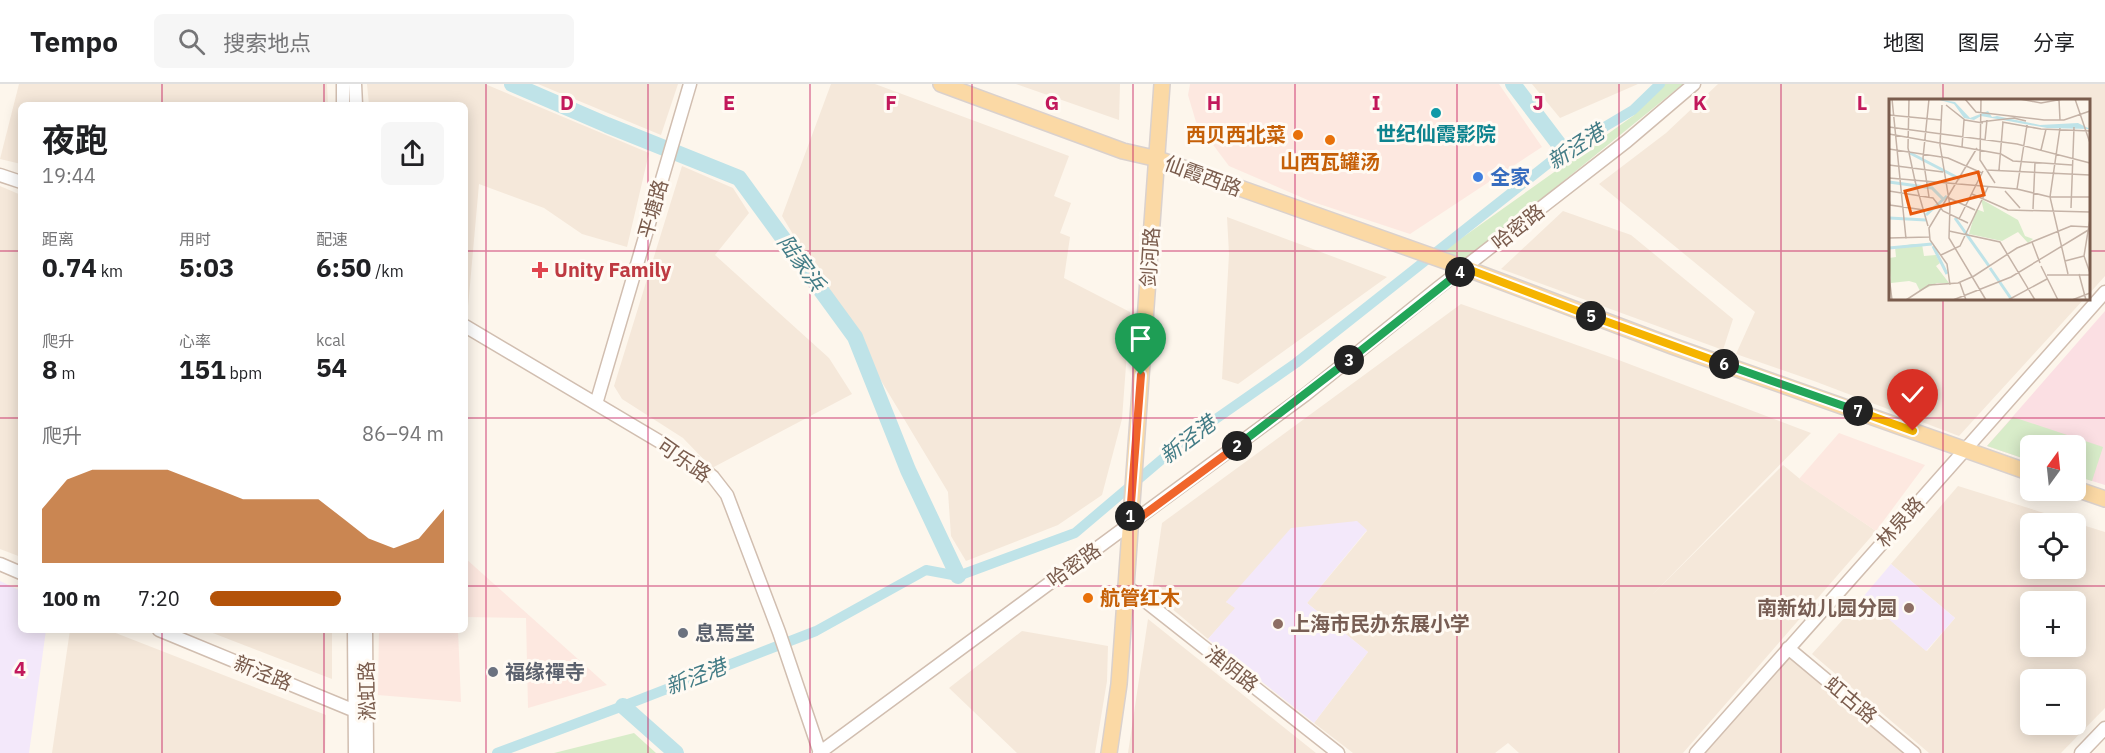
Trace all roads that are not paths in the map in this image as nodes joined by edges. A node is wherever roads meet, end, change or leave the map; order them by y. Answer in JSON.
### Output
{"nodes":[{"id":1,"x":343,"y":84,"type":"edge"},
{"id":2,"x":355,"y":84,"type":"edge"},
{"id":3,"x":690,"y":84,"type":"edge"},
{"id":4,"x":941,"y":84,"type":"edge"},
{"id":5,"x":1162,"y":84,"type":"edge"},
{"id":6,"x":1694,"y":84,"type":"edge"},
{"id":7,"x":343,"y":102,"type":"edge"},
{"id":8,"x":356,"y":102,"type":"edge"},
{"id":9,"x":1158,"y":159,"type":"junction"},
{"id":10,"x":0,"y":175,"type":"edge"},
{"id":11,"x":18,"y":181,"type":"edge"},
{"id":12,"x":1465,"y":268,"type":"junction"},
{"id":13,"x":2105,"y":292,"type":"edge"},
{"id":14,"x":468,"y":328,"type":"edge"},
{"id":15,"x":596,"y":404,"type":"junction"},
{"id":16,"x":1965,"y":449,"type":"junction"},
{"id":17,"x":2020,"y":469,"type":"edge"},
{"id":18,"x":2086,"y":492,"type":"edge"},
{"id":19,"x":2105,"y":499,"type":"edge"},
{"id":20,"x":1130,"y":525,"type":"junction"},
{"id":21,"x":0,"y":564,"type":"edge"},
{"id":22,"x":18,"y":572,"type":"edge"},
{"id":23,"x":1125,"y":585,"type":"junction"},
{"id":24,"x":166,"y":633,"type":"edge"},
{"id":25,"x":354,"y":633,"type":"edge"},
{"id":26,"x":366,"y":633,"type":"edge"},
{"id":27,"x":1788,"y":648,"type":"junction"},
{"id":28,"x":361,"y":712,"type":"junction"},
{"id":29,"x":2105,"y":728,"type":"edge"},
{"id":30,"x":355,"y":753,"type":"edge"},
{"id":31,"x":367,"y":753,"type":"edge"},
{"id":32,"x":820,"y":753,"type":"edge"},
{"id":33,"x":1109,"y":753,"type":"edge"},
{"id":34,"x":1338,"y":753,"type":"edge"},
{"id":35,"x":1695,"y":753,"type":"edge"},
{"id":36,"x":1914,"y":753,"type":"edge"},
{"id":37,"x":2080,"y":753,"type":"edge"}],
"edges":[{"from":1,"to":7,"type":"street"},
{"from":2,"to":8,"type":"street"},
{"from":3,"to":15,"type":"street","name":"平塘路"},
{"from":4,"to":9,"type":"main road","name":"仙霞西路"},
{"from":5,"to":9,"type":"main road","name":"剑河路"},
{"from":6,"to":12,"type":"street","name":"哈密路"},
{"from":9,"to":12,"type":"main road","name":"仙霞西路"},
{"from":9,"to":20,"type":"main road","name":"剑河路"},
{"from":10,"to":11,"type":"street"},
{"from":12,"to":16,"type":"main road","name":"仙霞西路"},
{"from":12,"to":20,"type":"street","name":"哈密路"},
{"from":13,"to":16,"type":"street","name":"林泉路"},
{"from":14,"to":15,"type":"street","name":"可乐路"},
{"from":15,"to":32,"type":"street","name":"可乐路"},
{"from":16,"to":17,"type":"main road","name":"仙霞西路"},
{"from":16,"to":27,"type":"street","name":"林泉路"},
{"from":18,"to":19,"type":"main road"},
{"from":20,"to":23,"type":"main road","name":"剑河路"},
{"from":20,"to":32,"type":"street","name":"哈密路"},
{"from":21,"to":22,"type":"street"},
{"from":23,"to":33,"type":"main road","name":"剑河路"},
{"from":23,"to":34,"type":"street","name":"淮阴路"},
{"from":24,"to":28,"type":"street","name":"新泾路"},
{"from":25,"to":28,"type":"street","name":"淞虹路"},
{"from":26,"to":28,"type":"street","name":"淞虹路"},
{"from":27,"to":35,"type":"street","name":"林泉路"},
{"from":27,"to":36,"type":"street","name":"虹古路"},
{"from":28,"to":30,"type":"street","name":"淞虹路"},
{"from":28,"to":31,"type":"street","name":"淞虹路"},
{"from":29,"to":37,"type":"street"}]}
